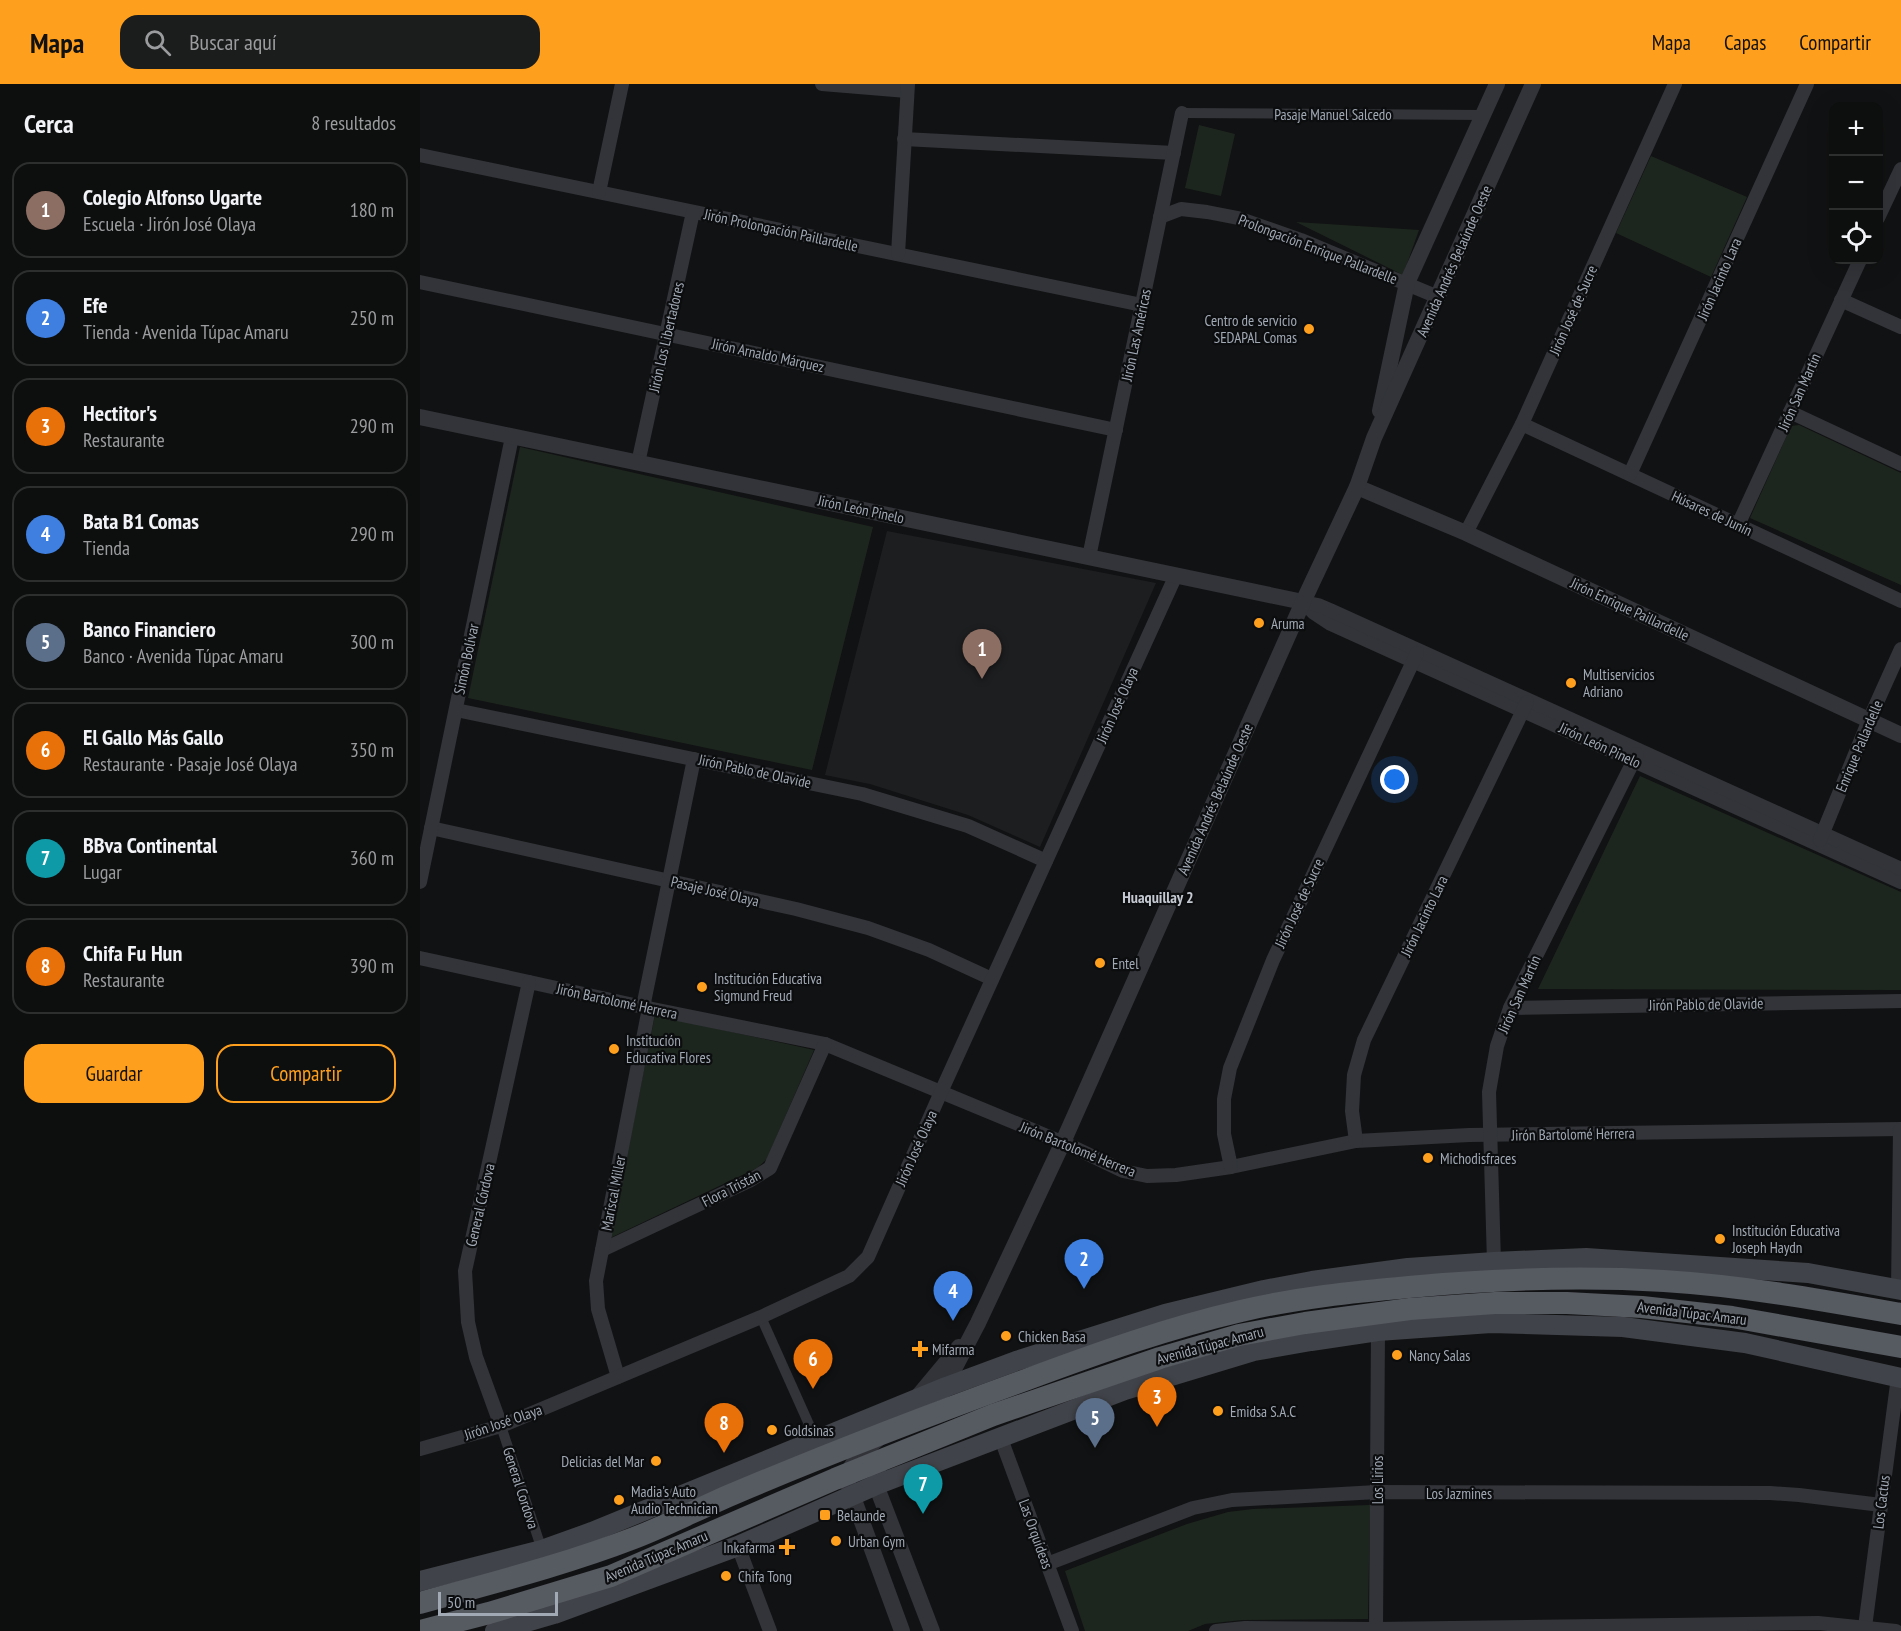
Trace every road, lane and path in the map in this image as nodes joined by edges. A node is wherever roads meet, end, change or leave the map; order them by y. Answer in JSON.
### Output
{"nodes":[{"id":1,"x":622,"y":84,"type":"edge"},
{"id":2,"x":822,"y":84,"type":"edge"},
{"id":3,"x":1497,"y":84,"type":"edge"},
{"id":4,"x":1533,"y":84,"type":"edge"},
{"id":5,"x":1675,"y":84,"type":"edge"},
{"id":6,"x":1807,"y":84,"type":"edge"},
{"id":7,"x":907,"y":87,"type":"edge"},
{"id":8,"x":1182,"y":112,"type":"joint"},
{"id":9,"x":1484,"y":115,"type":"junction"},
{"id":10,"x":904,"y":139,"type":"junction"},
{"id":11,"x":1174,"y":153,"type":"junction"},
{"id":12,"x":420,"y":155,"type":"edge"},
{"id":13,"x":1901,"y":169,"type":"edge"},
{"id":14,"x":1897,"y":189,"type":"edge"},
{"id":15,"x":599,"y":192,"type":"junction"},
{"id":16,"x":1883,"y":210,"type":"edge"},
{"id":17,"x":693,"y":212,"type":"junction"},
{"id":18,"x":1160,"y":217,"type":"junction"},
{"id":19,"x":898,"y":254,"type":"junction"},
{"id":20,"x":1858,"y":264,"type":"edge"},
{"id":21,"x":420,"y":282,"type":"edge"},
{"id":22,"x":1407,"y":283,"type":"junction"},
{"id":23,"x":1438,"y":297,"type":"junction"},
{"id":24,"x":1841,"y":300,"type":"junction"},
{"id":25,"x":1142,"y":305,"type":"junction"},
{"id":26,"x":1901,"y":327,"type":"edge"},
{"id":27,"x":667,"y":333,"type":"junction"},
{"id":28,"x":1790,"y":412,"type":"junction"},
{"id":29,"x":420,"y":417,"type":"edge"},
{"id":30,"x":1522,"y":424,"type":"junction"},
{"id":31,"x":1116,"y":430,"type":"junction"},
{"id":32,"x":512,"y":437,"type":"junction"},
{"id":33,"x":1374,"y":438,"type":"junction"},
{"id":34,"x":638,"y":463,"type":"junction"},
{"id":35,"x":1901,"y":464,"type":"edge"},
{"id":36,"x":1630,"y":474,"type":"junction"},
{"id":37,"x":1357,"y":487,"type":"junction"},
{"id":38,"x":1738,"y":525,"type":"junction"},
{"id":39,"x":1466,"y":533,"type":"junction"},
{"id":40,"x":1089,"y":557,"type":"junction"},
{"id":41,"x":1176,"y":575,"type":"junction"},
{"id":42,"x":1303,"y":602,"type":"junction"},
{"id":43,"x":1901,"y":602,"type":"edge"},
{"id":44,"x":1901,"y":649,"type":"edge"},
{"id":45,"x":1416,"y":655,"type":"junction"},
{"id":46,"x":1526,"y":705,"type":"junction"},
{"id":47,"x":456,"y":710,"type":"junction"},
{"id":48,"x":1869,"y":720,"type":"junction"},
{"id":49,"x":1901,"y":735,"type":"edge"},
{"id":50,"x":1636,"y":755,"type":"junction"},
{"id":51,"x":694,"y":759,"type":"junction"},
{"id":52,"x":431,"y":828,"type":"junction"},
{"id":53,"x":1820,"y":838,"type":"junction"},
{"id":54,"x":1046,"y":861,"type":"junction"},
{"id":55,"x":1901,"y":869,"type":"edge"},
{"id":56,"x":669,"y":881,"type":"junction"},
{"id":57,"x":420,"y":882,"type":"edge"},
{"id":58,"x":1901,"y":882,"type":"edge"},
{"id":59,"x":420,"y":958,"type":"edge"},
{"id":60,"x":992,"y":979,"type":"junction"},
{"id":61,"x":529,"y":982,"type":"junction"},
{"id":62,"x":1901,"y":1001,"type":"edge"},
{"id":63,"x":646,"y":1008,"type":"junction"},
{"id":64,"x":1510,"y":1008,"type":"junction"},
{"id":65,"x":825,"y":1044,"type":"junction"},
{"id":66,"x":941,"y":1092,"type":"junction"},
{"id":67,"x":1900,"y":1130,"type":"edge"},
{"id":68,"x":1492,"y":1136,"type":"junction"},
{"id":69,"x":1356,"y":1141,"type":"junction"},
{"id":70,"x":1063,"y":1142,"type":"junction"},
{"id":71,"x":1231,"y":1167,"type":"junction"},
{"id":72,"x":602,"y":1250,"type":"junction"},
{"id":73,"x":1494,"y":1262,"type":"junction"},
{"id":74,"x":1899,"y":1290,"type":"edge"},
{"id":75,"x":1901,"y":1314,"type":"edge"},
{"id":76,"x":761,"y":1317,"type":"junction"},
{"id":77,"x":978,"y":1323,"type":"junction"},
{"id":78,"x":1378,"y":1331,"type":"junction"},
{"id":79,"x":1901,"y":1347,"type":"edge"},
{"id":80,"x":618,"y":1377,"type":"junction"},
{"id":81,"x":1899,"y":1378,"type":"edge"},
{"id":82,"x":946,"y":1387,"type":"junction"},
{"id":83,"x":921,"y":1408,"type":"junction"},
{"id":84,"x":501,"y":1426,"type":"junction"},
{"id":85,"x":884,"y":1433,"type":"junction"},
{"id":86,"x":1000,"y":1436,"type":"junction"},
{"id":87,"x":816,"y":1440,"type":"junction"},
{"id":88,"x":420,"y":1449,"type":"edge"},
{"id":89,"x":892,"y":1455,"type":"junction"},
{"id":90,"x":848,"y":1474,"type":"junction"},
{"id":91,"x":876,"y":1485,"type":"junction"},
{"id":92,"x":1377,"y":1492,"type":"junction"},
{"id":93,"x":852,"y":1496,"type":"junction"},
{"id":94,"x":1881,"y":1505,"type":"junction"},
{"id":95,"x":738,"y":1546,"type":"junction"},
{"id":96,"x":542,"y":1550,"type":"junction"},
{"id":97,"x":1047,"y":1563,"type":"junction"},
{"id":98,"x":420,"y":1581,"type":"edge"},
{"id":99,"x":420,"y":1603,"type":"edge"},
{"id":100,"x":1865,"y":1627,"type":"junction"},
{"id":101,"x":1376,"y":1629,"type":"junction"},
{"id":102,"x":1502,"y":1629,"type":"edge"},
{"id":103,"x":420,"y":1631,"type":"edge"},
{"id":104,"x":495,"y":1631,"type":"edge"},
{"id":105,"x":770,"y":1631,"type":"edge"},
{"id":106,"x":902,"y":1631,"type":"edge"},
{"id":107,"x":932,"y":1631,"type":"edge"},
{"id":108,"x":1072,"y":1631,"type":"edge"},
{"id":109,"x":1216,"y":1631,"type":"edge"},
{"id":110,"x":1896,"y":1631,"type":"edge"}],
"edges":[{"from":1,"to":15,"type":"street"},
{"from":2,"to":7,"type":"street"},
{"from":3,"to":9,"type":"street","name":"Avenida Andrés Belaúnde Oeste"},
{"from":4,"to":23,"type":"street","name":"Avenida Andrés Belaúnde Oeste"},
{"from":5,"to":30,"type":"street","name":"Jirón José de Sucre"},
{"from":6,"to":36,"type":"street","name":"Jirón Jacinto Lara"},
{"from":7,"to":10,"type":"street"},
{"from":8,"to":9,"type":"street","name":"Pasaje Manuel Salcedo"},
{"from":8,"to":11,"type":"street","name":"Jirón Las Américas"},
{"from":9,"to":22,"type":"street","name":"Avenida Andrés Belaúnde Oeste"},
{"from":10,"to":11,"type":"street"},
{"from":10,"to":19,"type":"street"},
{"from":11,"to":18,"type":"street","name":"Jirón Las Américas"},
{"from":12,"to":15,"type":"street","name":"Jirón Prolongación Paillardelle"},
{"from":13,"to":14,"type":"street"},
{"from":14,"to":16,"type":"street"},
{"from":15,"to":17,"type":"street","name":"Jirón Prolongación Paillardelle"},
{"from":17,"to":19,"type":"street","name":"Jirón Prolongación Paillardelle"},
{"from":17,"to":27,"type":"street","name":"Jirón Los Libertadores"},
{"from":18,"to":22,"type":"street","name":"Prolongación Enrique Pallardelle"},
{"from":18,"to":25,"type":"street","name":"Jirón Las Américas"},
{"from":19,"to":25,"type":"street","name":"Jirón Prolongación Paillardelle"},
{"from":20,"to":24,"type":"street","name":"Jirón San Martín"},
{"from":21,"to":27,"type":"street","name":"Jirón Arnaldo Márquez"},
{"from":22,"to":23,"type":"street","name":"Prolongación Enrique Pallardelle"},
{"from":22,"to":33,"type":"street","name":"Avenida Andrés Belaúnde Oeste"},
{"from":23,"to":33,"type":"street","name":"Avenida Andrés Belaúnde Oeste"},
{"from":24,"to":26,"type":"street"},
{"from":24,"to":28,"type":"street","name":"Jirón San Martín"},
{"from":25,"to":31,"type":"street","name":"Jirón Las Américas"},
{"from":27,"to":31,"type":"street","name":"Jirón Arnaldo Márquez"},
{"from":27,"to":34,"type":"street","name":"Jirón Los Libertadores"},
{"from":28,"to":35,"type":"street"},
{"from":28,"to":38,"type":"street","name":"Jirón San Martín"},
{"from":29,"to":32,"type":"street","name":"Jirón León Pinelo"},
{"from":30,"to":36,"type":"street","name":"Húsares de Junín"},
{"from":30,"to":39,"type":"street","name":"Jirón José de Sucre"},
{"from":31,"to":40,"type":"street","name":"Jirón Las Américas"},
{"from":32,"to":34,"type":"street","name":"Jirón León Pinelo"},
{"from":32,"to":47,"type":"street","name":"Simón Bolívar"},
{"from":33,"to":37,"type":"street","name":"Avenida Andrés Belaúnde Oeste"},
{"from":34,"to":40,"type":"street","name":"Jirón León Pinelo"},
{"from":36,"to":38,"type":"street","name":"Húsares de Junín"},
{"from":37,"to":39,"type":"street","name":"Jirón Enrique Paillardelle"},
{"from":37,"to":42,"type":"street","name":"Avenida Andrés Belaúnde Oeste"},
{"from":38,"to":43,"type":"street","name":"Húsares de Junín"},
{"from":39,"to":48,"type":"street","name":"Jirón Enrique Paillardelle"},
{"from":40,"to":41,"type":"street","name":"Jirón León Pinelo"},
{"from":41,"to":42,"type":"street","name":"Jirón León Pinelo"},
{"from":41,"to":54,"type":"street","name":"Jirón José Olaya"},
{"from":42,"to":45,"type":"street","name":"Jirón León Pinelo"},
{"from":42,"to":70,"type":"street","name":"Avenida Andrés Belaúnde Oeste"},
{"from":44,"to":48,"type":"street","name":"Enrique Pallardelle"},
{"from":45,"to":46,"type":"street","name":"Jirón León Pinelo"},
{"from":45,"to":71,"type":"street","name":"Jirón José de Sucre"},
{"from":46,"to":50,"type":"street","name":"Jirón León Pinelo"},
{"from":46,"to":69,"type":"street","name":"Jirón Jacinto Lara"},
{"from":47,"to":51,"type":"street","name":"Jirón Pablo de Olavide"},
{"from":47,"to":52,"type":"street","name":"Simón Bolívar"},
{"from":48,"to":49,"type":"street","name":"Jirón Enrique Paillardelle"},
{"from":48,"to":53,"type":"street","name":"Enrique Pallardelle"},
{"from":50,"to":53,"type":"street","name":"Jirón León Pinelo"},
{"from":50,"to":64,"type":"street","name":"Jirón San Martín"},
{"from":51,"to":54,"type":"street","name":"Jirón Pablo de Olavide"},
{"from":51,"to":56,"type":"street","name":"Mariscal Miller"},
{"from":52,"to":56,"type":"street","name":"Pasaje José Olaya"},
{"from":52,"to":57,"type":"street","name":"Simón Bolívar"},
{"from":53,"to":55,"type":"street","name":"Jirón León Pinelo"},
{"from":53,"to":58,"type":"street","name":"Jirón León Pinelo"},
{"from":54,"to":60,"type":"street","name":"Jirón José Olaya"},
{"from":56,"to":60,"type":"street","name":"Pasaje José Olaya"},
{"from":56,"to":63,"type":"street","name":"Mariscal Miller"},
{"from":59,"to":61,"type":"street","name":"Jirón Bartolomé Herrera"},
{"from":60,"to":66,"type":"street","name":"Jirón José Olaya"},
{"from":61,"to":63,"type":"street","name":"Jirón Bartolomé Herrera"},
{"from":61,"to":84,"type":"street","name":"General Córdova"},
{"from":62,"to":64,"type":"street","name":"Jirón Pablo de Olavide"},
{"from":63,"to":65,"type":"street","name":"Jirón Bartolomé Herrera"},
{"from":63,"to":72,"type":"street","name":"Mariscal Miller"},
{"from":64,"to":68,"type":"street","name":"Jirón San Martín"},
{"from":65,"to":66,"type":"street","name":"Jirón Bartolomé Herrera"},
{"from":65,"to":72,"type":"street","name":"Flora Tristán"},
{"from":66,"to":70,"type":"street","name":"Jirón Bartolomé Herrera"},
{"from":66,"to":76,"type":"street","name":"Jirón José Olaya"},
{"from":67,"to":68,"type":"street","name":"Jirón Bartolomé Herrera"},
{"from":67,"to":74,"type":"street"},
{"from":68,"to":69,"type":"street","name":"Jirón Bartolomé Herrera"},
{"from":68,"to":73,"type":"street","name":"Jirón San Martín"},
{"from":69,"to":71,"type":"street","name":"Jirón Bartolomé Herrera"},
{"from":70,"to":71,"type":"street","name":"Jirón Bartolomé Herrera"},
{"from":70,"to":77,"type":"street","name":"Avenida Andrés Belaúnde Oeste"},
{"from":72,"to":80,"type":"street","name":"Mariscal Miller"},
{"from":73,"to":74,"type":"main road","name":"Avenida Túpac Amaru"},
{"from":73,"to":82,"type":"main road","name":"Avenida Túpac Amaru"},
{"from":75,"to":83,"type":"highway","name":"Avenida Túpac Amaru"},
{"from":76,"to":80,"type":"street","name":"Jirón José Olaya"},
{"from":76,"to":87,"type":"street"},
{"from":77,"to":82,"type":"street","name":"Avenida Andrés Belaúnde Oeste"},
{"from":77,"to":83,"type":"street","name":"Avenida Andrés Belaúnde Oeste"},
{"from":78,"to":81,"type":"main road","name":"Avenida Túpac Amaru"},
{"from":78,"to":86,"type":"main road","name":"Avenida Túpac Amaru"},
{"from":78,"to":92,"type":"street","name":"Los Lirios"},
{"from":79,"to":89,"type":"highway","name":"Avenida Túpac Amaru"},
{"from":80,"to":84,"type":"street","name":"Jirón José Olaya"},
{"from":81,"to":94,"type":"street","name":"Los Cactus"},
{"from":82,"to":83,"type":"main road","name":"Avenida Túpac Amaru"},
{"from":83,"to":85,"type":"highway","name":"Avenida Túpac Amaru"},
{"from":83,"to":87,"type":"main road","name":"Avenida Túpac Amaru"},
{"from":83,"to":89,"type":"street","name":"Avenida Andrés Belaúnde Oeste"},
{"from":84,"to":88,"type":"street","name":"Jirón José Olaya"},
{"from":84,"to":96,"type":"street","name":"General Cordova"},
{"from":85,"to":90,"type":"street"},
{"from":85,"to":99,"type":"highway","name":"Avenida Túpac Amaru"},
{"from":86,"to":91,"type":"main road","name":"Avenida Túpac Amaru"},
{"from":86,"to":97,"type":"street","name":"Las Orquídeas"},
{"from":87,"to":96,"type":"main road","name":"Avenida Túpac Amaru"},
{"from":89,"to":90,"type":"highway","name":"Avenida Túpac Amaru"},
{"from":89,"to":91,"type":"street","name":"Avenida Andrés Belaúnde Oeste"},
{"from":90,"to":93,"type":"street"},
{"from":90,"to":103,"type":"highway","name":"Avenida Túpac Amaru"},
{"from":91,"to":93,"type":"main road","name":"Avenida Túpac Amaru"},
{"from":91,"to":107,"type":"street"},
{"from":92,"to":94,"type":"street","name":"Los Jazmines"},
{"from":92,"to":97,"type":"street","name":"Los Jazmines"},
{"from":92,"to":101,"type":"street","name":"Los Lirios"},
{"from":93,"to":95,"type":"main road","name":"Avenida Túpac Amaru"},
{"from":93,"to":106,"type":"street"},
{"from":94,"to":100,"type":"street","name":"Los Cactus"},
{"from":95,"to":104,"type":"main road","name":"Avenida Túpac Amaru"},
{"from":95,"to":105,"type":"street"},
{"from":96,"to":98,"type":"main road","name":"Avenida Túpac Amaru"},
{"from":97,"to":108,"type":"street","name":"Las Orquídeas"},
{"from":100,"to":102,"type":"street"},
{"from":100,"to":110,"type":"street"},
{"from":101,"to":102,"type":"street"},
{"from":101,"to":109,"type":"street"}]}
